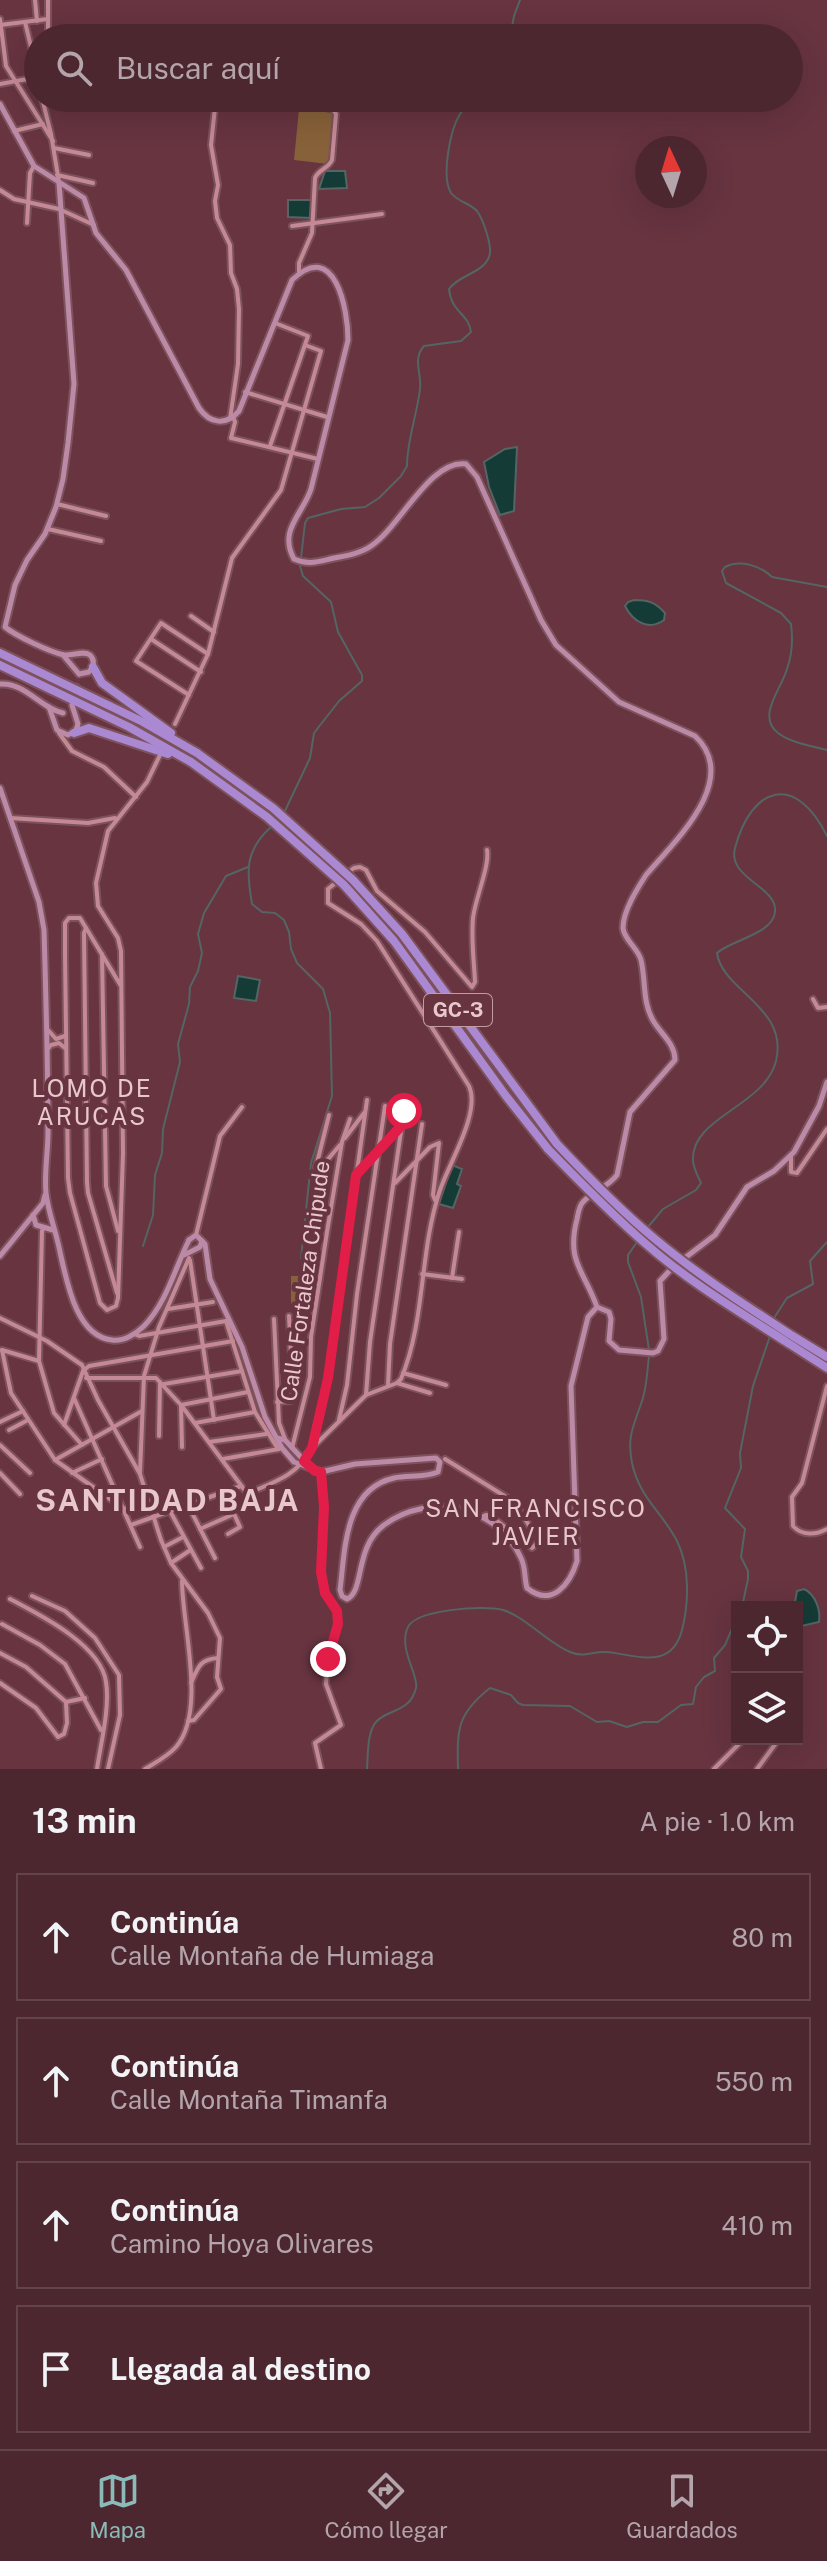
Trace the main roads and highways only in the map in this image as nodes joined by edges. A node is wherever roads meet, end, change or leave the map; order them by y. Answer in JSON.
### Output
{"nodes":[{"id":1,"x":0,"y":653,"type":"edge"},
{"id":2,"x":0,"y":665,"type":"edge"},
{"id":3,"x":93,"y":667,"type":"road end"},
{"id":4,"x":72,"y":733,"type":"road end"},
{"id":5,"x":198,"y":752,"type":"junction"},
{"id":6,"x":191,"y":764,"type":"junction"},
{"id":7,"x":790,"y":1339,"type":"junction"},
{"id":8,"x":827,"y":1357,"type":"edge"},
{"id":9,"x":827,"y":1368,"type":"edge"}],
"edges":[{"from":1,"to":5,"type":"highway","number":"GC-3"},
{"from":2,"to":6,"type":"highway","number":"GC-3"},
{"from":3,"to":5,"type":"highway"},
{"from":4,"to":6,"type":"highway"},
{"from":5,"to":7,"type":"highway","number":"GC-3","bridge":true},
{"from":6,"to":7,"type":"highway","number":"GC-3","bridge":true},
{"from":7,"to":8,"type":"highway","number":"GC-3"},
{"from":7,"to":9,"type":"highway","number":"GC-3"}]}
